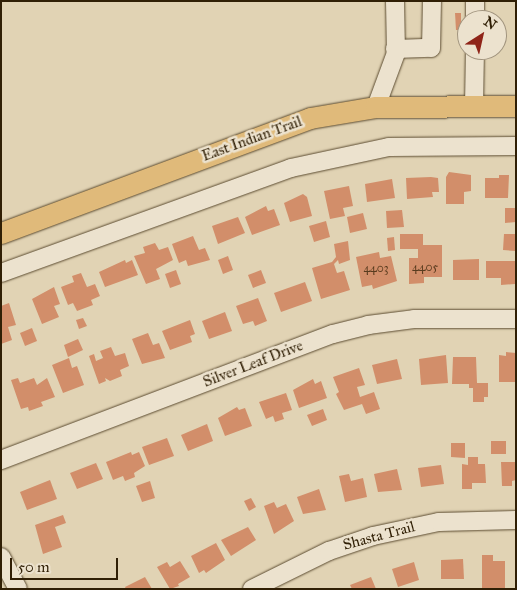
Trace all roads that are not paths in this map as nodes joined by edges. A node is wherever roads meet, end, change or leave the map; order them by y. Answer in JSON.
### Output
{"nodes":[{"id":1,"x":396,"y":1,"type":"edge"},
{"id":2,"x":432,"y":1,"type":"edge"},
{"id":3,"x":395,"y":49,"type":"junction"},
{"id":4,"x":475,"y":60,"type":"edge"},
{"id":5,"x":474,"y":106,"type":"junction"},
{"id":6,"x":516,"y":106,"type":"edge"},
{"id":7,"x":376,"y":107,"type":"junction"},
{"id":8,"x":516,"y":146,"type":"edge"},
{"id":9,"x":1,"y":233,"type":"edge"},
{"id":10,"x":1,"y":273,"type":"edge"},
{"id":11,"x":516,"y":319,"type":"edge"},
{"id":12,"x":1,"y":460,"type":"edge"},
{"id":13,"x":516,"y":520,"type":"edge"},
{"id":14,"x":1,"y":557,"type":"edge"},
{"id":15,"x":18,"y":589,"type":"edge"},
{"id":16,"x":252,"y":589,"type":"edge"}],
"edges":[{"from":1,"to":3,"type":"street"},
{"from":2,"to":3,"type":"street"},
{"from":3,"to":7,"type":"street"},
{"from":4,"to":5,"type":"street"},
{"from":5,"to":6,"type":"main road","name":"East Indian Trail"},
{"from":5,"to":7,"type":"main road","name":"East Indian Trail"},
{"from":7,"to":9,"type":"main road","name":"East Indian Trail"},
{"from":8,"to":10,"type":"street"},
{"from":11,"to":12,"type":"street","name":"Silver Leaf Drive"},
{"from":13,"to":16,"type":"street","name":"Shasta Trail"},
{"from":14,"to":15,"type":"street"}]}
